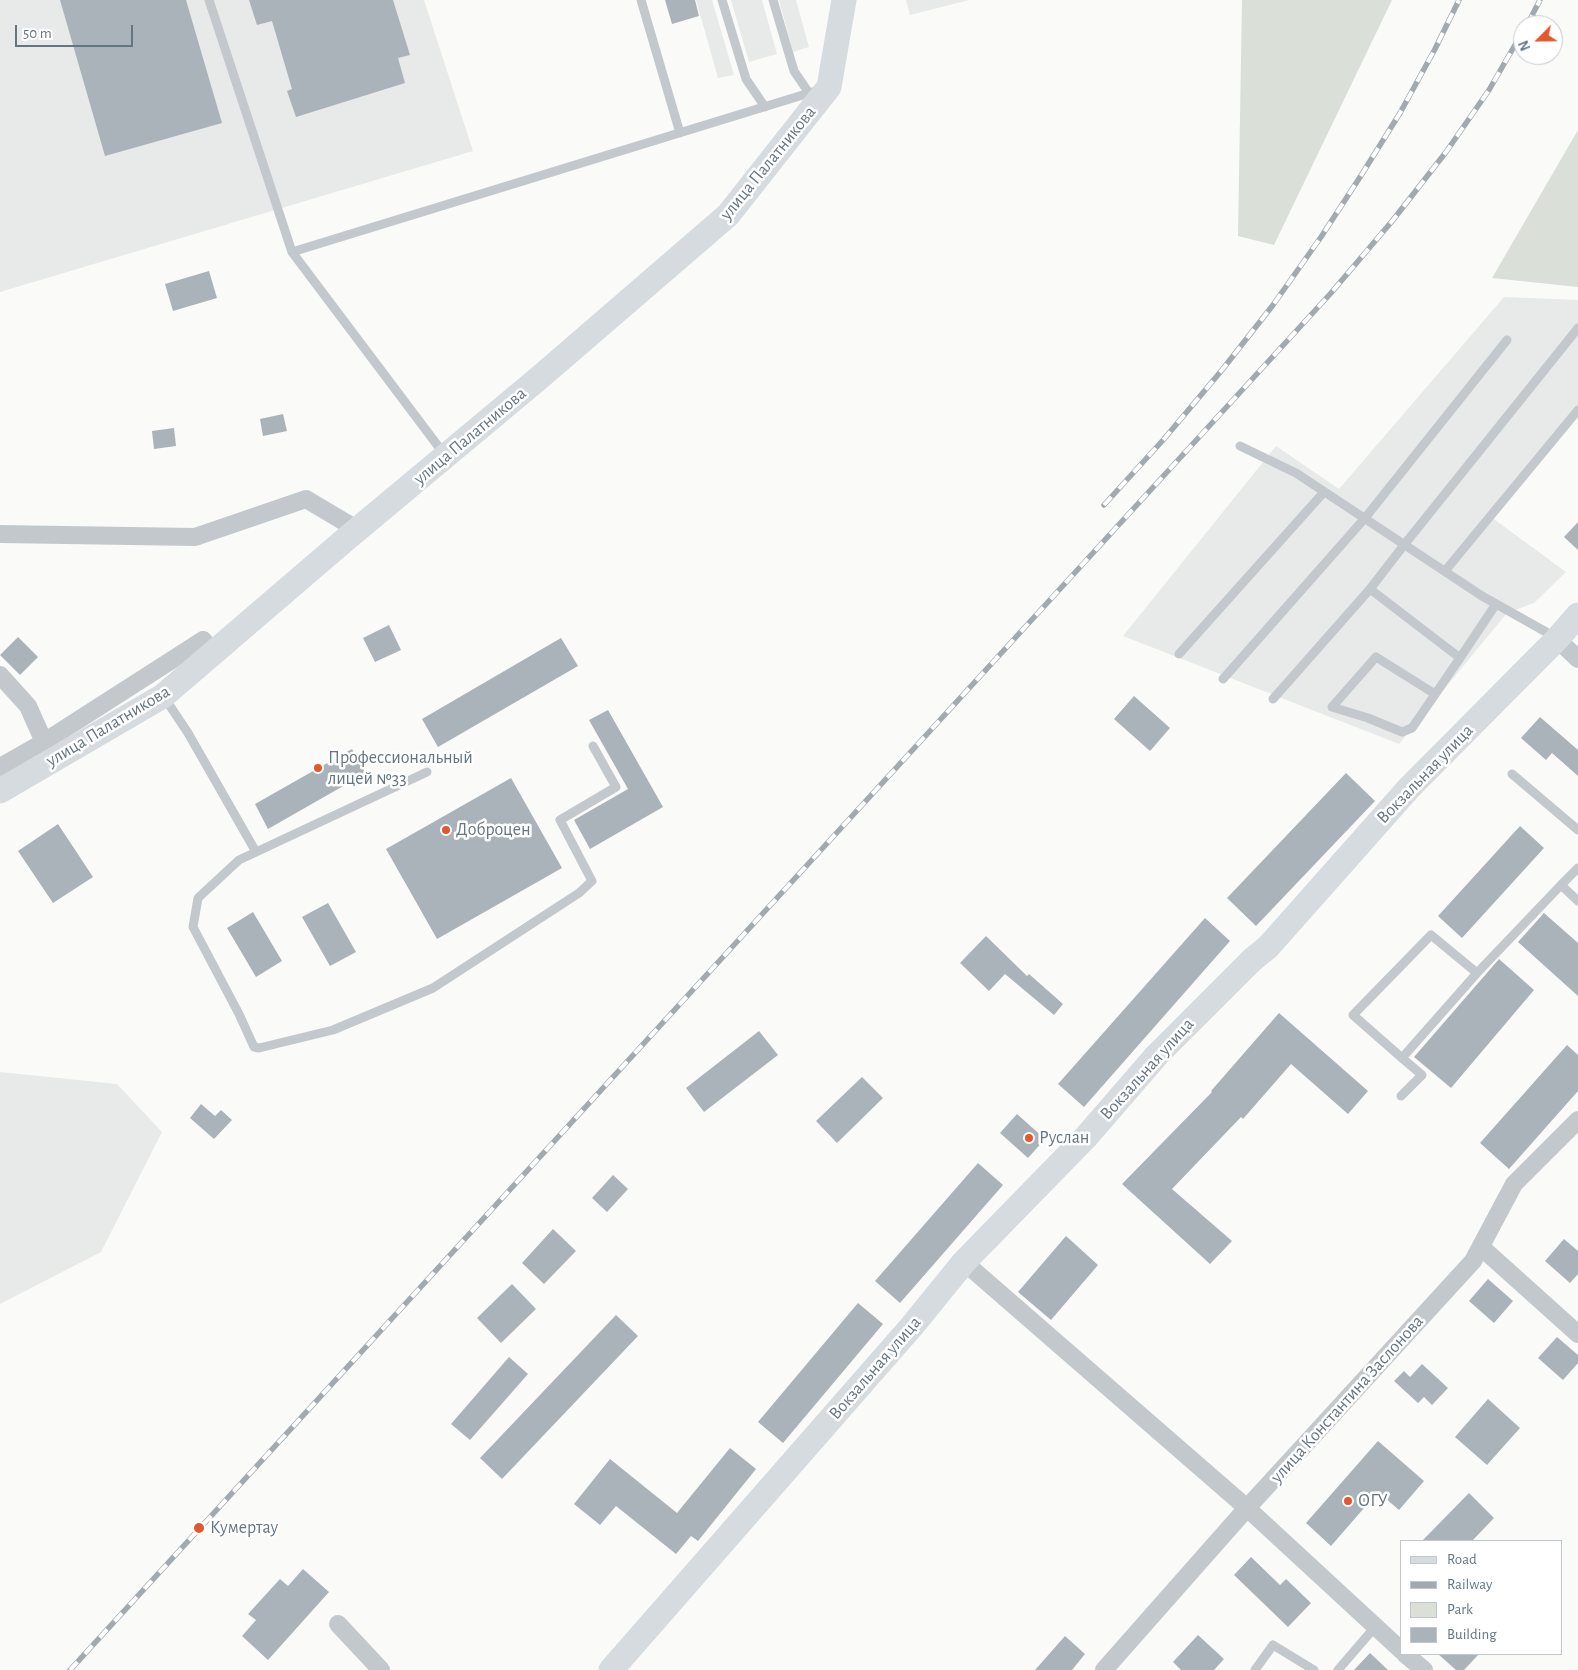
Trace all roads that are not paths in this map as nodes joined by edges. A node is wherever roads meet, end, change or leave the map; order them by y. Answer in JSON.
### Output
{"nodes":[{"id":1,"x":209,"y":0,"type":"edge"},
{"id":2,"x":641,"y":0,"type":"edge"},
{"id":3,"x":722,"y":0,"type":"edge"},
{"id":4,"x":773,"y":0,"type":"edge"},
{"id":5,"x":844,"y":0,"type":"edge"},
{"id":6,"x":819,"y":90,"type":"junction"},
{"id":7,"x":765,"y":107,"type":"junction"},
{"id":8,"x":680,"y":133,"type":"junction"},
{"id":9,"x":292,"y":252,"type":"junction"},
{"id":10,"x":1578,"y":328,"type":"edge"},
{"id":11,"x":1507,"y":340,"type":"dead end"},
{"id":12,"x":1578,"y":410,"type":"edge"},
{"id":13,"x":1240,"y":446,"type":"dead end"},
{"id":14,"x":445,"y":456,"type":"junction"},
{"id":15,"x":1324,"y":492,"type":"junction"},
{"id":16,"x":1365,"y":518,"type":"junction"},
{"id":17,"x":358,"y":530,"type":"junction"},
{"id":18,"x":0,"y":534,"type":"edge"},
{"id":19,"x":1404,"y":545,"type":"junction"},
{"id":20,"x":1444,"y":571,"type":"junction"},
{"id":21,"x":1370,"y":590,"type":"junction"},
{"id":22,"x":1496,"y":604,"type":"junction"},
{"id":23,"x":1578,"y":616,"type":"edge"},
{"id":24,"x":1557,"y":639,"type":"junction"},
{"id":25,"x":214,"y":653,"type":"junction"},
{"id":26,"x":1179,"y":654,"type":"dead end"},
{"id":27,"x":1460,"y":658,"type":"junction"},
{"id":28,"x":1578,"y":659,"type":"edge"},
{"id":29,"x":0,"y":675,"type":"edge"},
{"id":30,"x":1223,"y":680,"type":"dead end"},
{"id":31,"x":1435,"y":694,"type":"junction"},
{"id":32,"x":163,"y":696,"type":"junction"},
{"id":33,"x":1273,"y":699,"type":"dead end"},
{"id":34,"x":44,"y":742,"type":"junction"},
{"id":35,"x":593,"y":746,"type":"dead end"},
{"id":36,"x":0,"y":767,"type":"edge"},
{"id":37,"x":427,"y":772,"type":"dead end"},
{"id":38,"x":1512,"y":774,"type":"dead end"},
{"id":39,"x":0,"y":791,"type":"edge"},
{"id":40,"x":1578,"y":830,"type":"edge"},
{"id":41,"x":256,"y":852,"type":"junction"},
{"id":42,"x":1578,"y":868,"type":"edge"},
{"id":43,"x":1561,"y":885,"type":"junction"},
{"id":44,"x":1578,"y":901,"type":"edge"},
{"id":45,"x":1477,"y":973,"type":"junction"},
{"id":46,"x":1402,"y":1058,"type":"junction"},
{"id":47,"x":1401,"y":1096,"type":"dead end"},
{"id":48,"x":1578,"y":1120,"type":"edge"},
{"id":49,"x":1481,"y":1247,"type":"junction"},
{"id":50,"x":964,"y":1262,"type":"junction"},
{"id":51,"x":1578,"y":1334,"type":"edge"},
{"id":52,"x":1247,"y":1508,"type":"junction"},
{"id":53,"x":338,"y":1624,"type":"dead end"},
{"id":54,"x":1375,"y":1627,"type":"junction"},
{"id":55,"x":1400,"y":1648,"type":"edge"},
{"id":56,"x":1406,"y":1655,"type":"edge"},
{"id":57,"x":381,"y":1670,"type":"edge"},
{"id":58,"x":611,"y":1670,"type":"edge"},
{"id":59,"x":1104,"y":1670,"type":"edge"},
{"id":60,"x":1255,"y":1670,"type":"edge"},
{"id":61,"x":1314,"y":1670,"type":"edge"},
{"id":62,"x":1338,"y":1670,"type":"edge"},
{"id":63,"x":1424,"y":1670,"type":"edge"}],
"edges":[{"from":1,"to":9,"type":"lane"},
{"from":2,"to":8,"type":"lane"},
{"from":3,"to":7,"type":"lane"},
{"from":4,"to":6,"type":"lane"},
{"from":5,"to":6,"type":"main road","name":"улица Палатникова"},
{"from":6,"to":7,"type":"lane"},
{"from":6,"to":14,"type":"main road","name":"улица Палатникова"},
{"from":7,"to":8,"type":"lane"},
{"from":8,"to":9,"type":"lane"},
{"from":9,"to":14,"type":"lane"},
{"from":10,"to":19,"type":"lane"},
{"from":11,"to":16,"type":"lane"},
{"from":12,"to":20,"type":"lane"},
{"from":13,"to":15,"type":"lane"},
{"from":14,"to":17,"type":"main road","name":"улица Палатникова"},
{"from":15,"to":16,"type":"lane"},
{"from":15,"to":26,"type":"lane"},
{"from":16,"to":19,"type":"lane"},
{"from":16,"to":30,"type":"lane"},
{"from":17,"to":18,"type":"street"},
{"from":17,"to":25,"type":"main road","name":"улица Палатникова"},
{"from":19,"to":20,"type":"lane"},
{"from":19,"to":21,"type":"lane"},
{"from":20,"to":22,"type":"lane"},
{"from":21,"to":27,"type":"lane"},
{"from":21,"to":33,"type":"lane"},
{"from":22,"to":24,"type":"lane"},
{"from":22,"to":27,"type":"lane"},
{"from":23,"to":24,"type":"main road","name":"Вокзальная улица"},
{"from":24,"to":28,"type":"street"},
{"from":24,"to":50,"type":"main road","name":"Вокзальная улица"},
{"from":25,"to":32,"type":"main road","name":"улица Палатникова"},
{"from":25,"to":34,"type":"street"},
{"from":27,"to":31,"type":"lane"},
{"from":29,"to":34,"type":"street"},
{"from":31,"to":31,"type":"lane"},
{"from":32,"to":39,"type":"main road","name":"улица Палатникова"},
{"from":32,"to":41,"type":"lane"},
{"from":34,"to":36,"type":"street"},
{"from":35,"to":41,"type":"lane"},
{"from":37,"to":41,"type":"lane"},
{"from":38,"to":40,"type":"lane"},
{"from":42,"to":43,"type":"lane"},
{"from":43,"to":44,"type":"lane"},
{"from":43,"to":45,"type":"lane"},
{"from":45,"to":46,"type":"lane"},
{"from":45,"to":46,"type":"lane"},
{"from":46,"to":47,"type":"lane"},
{"from":48,"to":49,"type":"street","name":"улица Константина Заслонова"},
{"from":49,"to":51,"type":"street"},
{"from":49,"to":52,"type":"street","name":"улица Константина Заслонова"},
{"from":50,"to":52,"type":"street"},
{"from":50,"to":58,"type":"main road","name":"Вокзальная улица"},
{"from":52,"to":54,"type":"street"},
{"from":52,"to":59,"type":"street","name":"улица Константина Заслонова"},
{"from":53,"to":57,"type":"street"},
{"from":54,"to":55,"type":"street"},
{"from":54,"to":62,"type":"lane"},
{"from":56,"to":63,"type":"street"},
{"from":60,"to":61,"type":"lane"}]}
